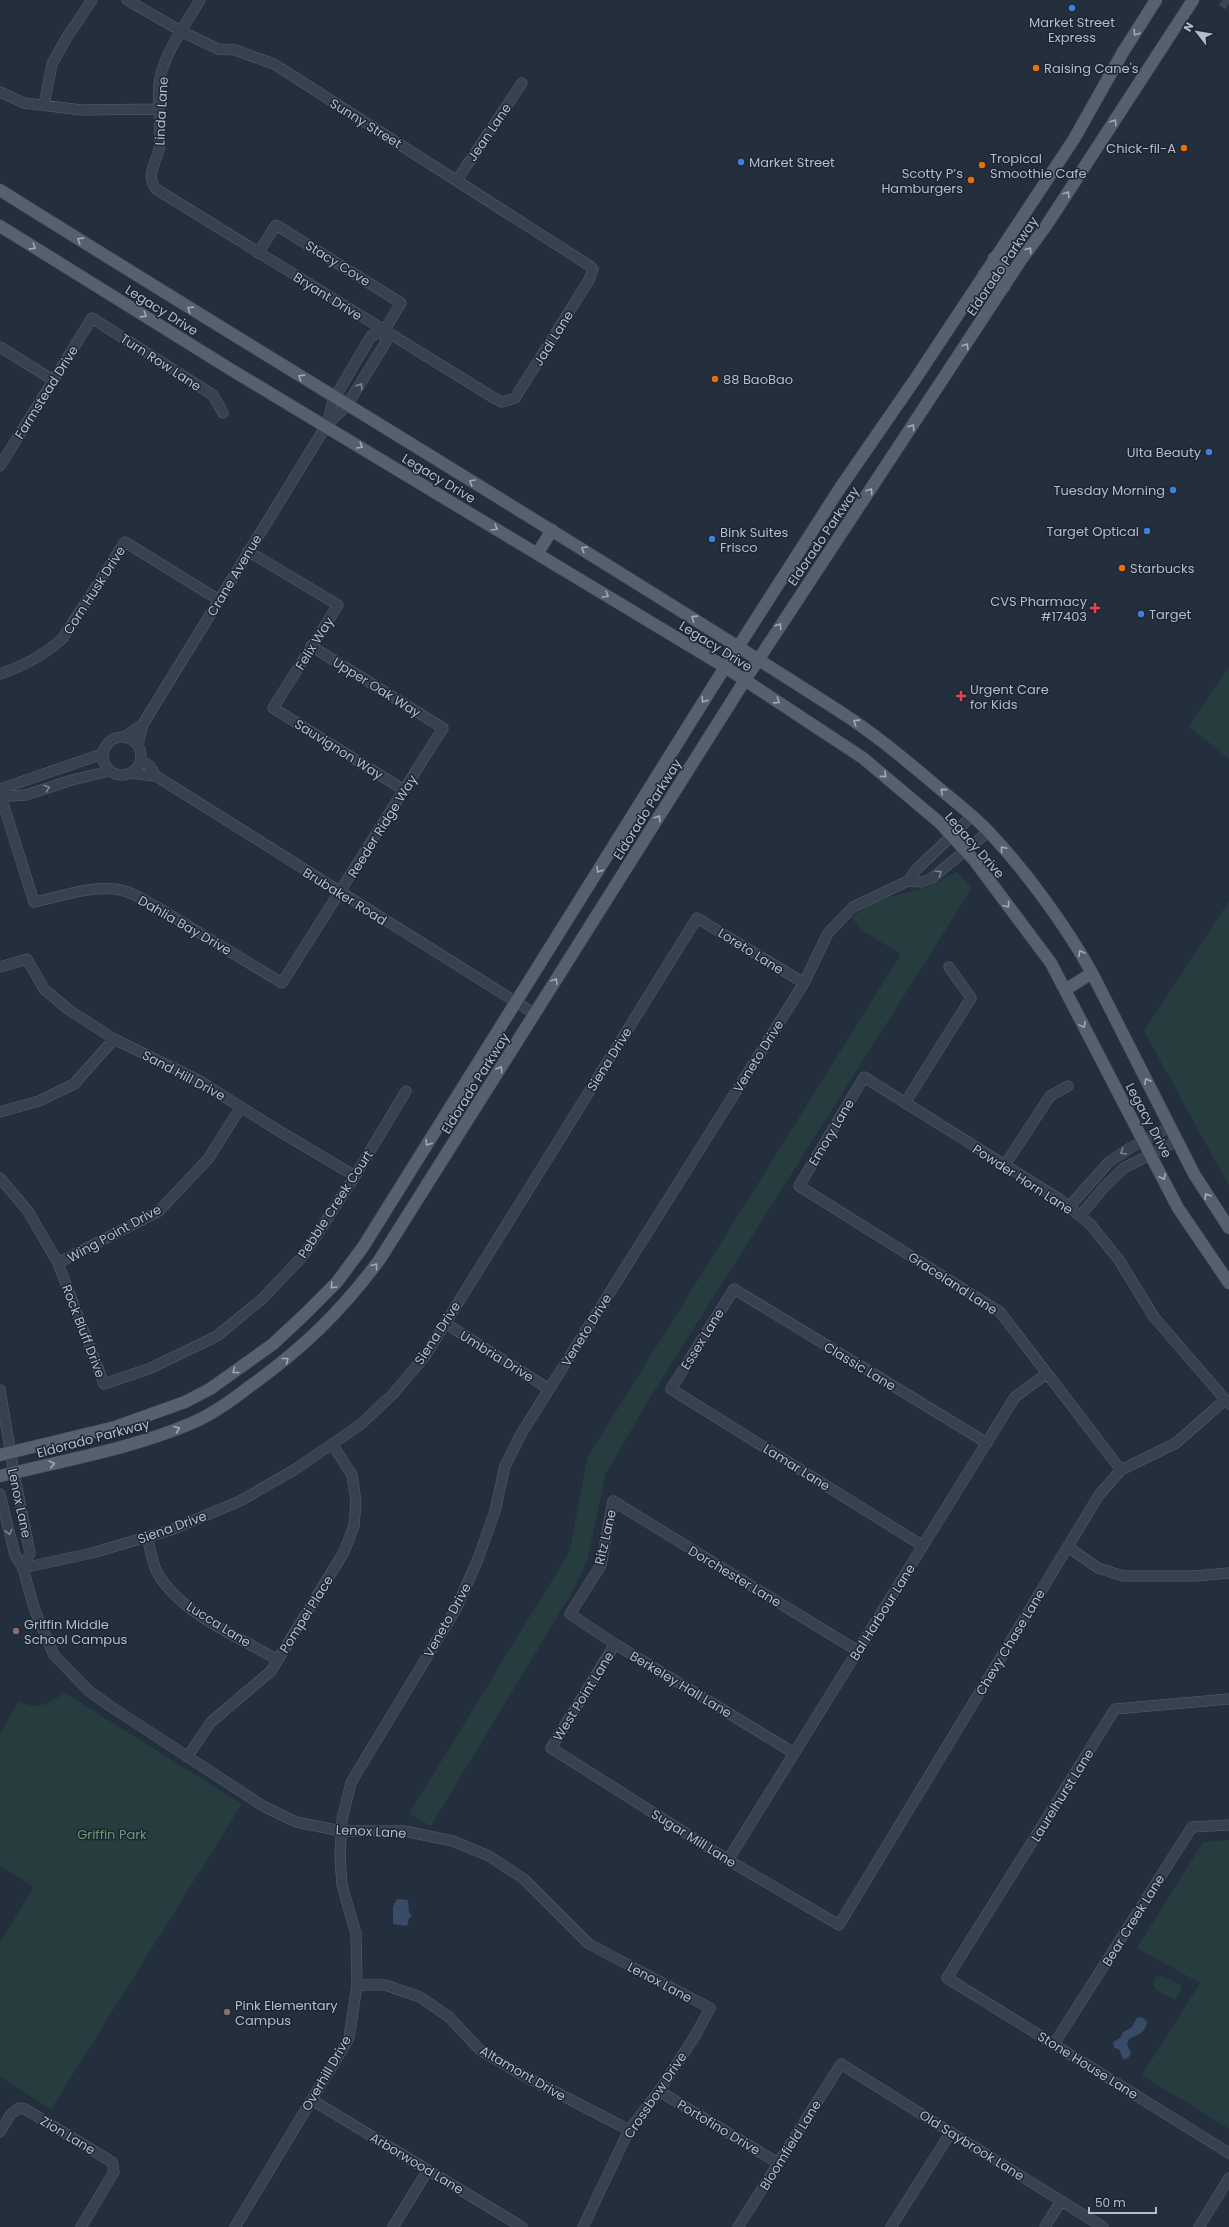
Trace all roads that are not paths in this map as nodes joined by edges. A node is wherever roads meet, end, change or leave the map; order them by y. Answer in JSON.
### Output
{"nodes":[{"id":1,"x":92,"y":0,"type":"edge"},
{"id":2,"x":128,"y":0,"type":"edge"},
{"id":3,"x":200,"y":0,"type":"edge"},
{"id":4,"x":1156,"y":0,"type":"edge"},
{"id":5,"x":1193,"y":0,"type":"edge"},
{"id":6,"x":181,"y":31,"type":"junction"},
{"id":7,"x":522,"y":83,"type":"dead end"},
{"id":8,"x":0,"y":92,"type":"edge"},
{"id":9,"x":44,"y":105,"type":"junction"},
{"id":10,"x":158,"y":109,"type":"junction"},
{"id":11,"x":457,"y":180,"type":"junction"},
{"id":12,"x":151,"y":182,"type":"joint"},
{"id":13,"x":0,"y":190,"type":"edge"},
{"id":14,"x":0,"y":226,"type":"edge"},
{"id":15,"x":258,"y":253,"type":"junction"},
{"id":16,"x":994,"y":258,"type":"junction"},
{"id":17,"x":593,"y":269,"type":"joint"},
{"id":18,"x":984,"y":274,"type":"junction"},
{"id":19,"x":1012,"y":274,"type":"junction"},
{"id":20,"x":1004,"y":287,"type":"junction"},
{"id":21,"x":92,"y":318,"type":"joint"},
{"id":22,"x":384,"y":330,"type":"junction"},
{"id":23,"x":0,"y":347,"type":"edge"},
{"id":24,"x":53,"y":380,"type":"junction"},
{"id":25,"x":334,"y":398,"type":"junction"},
{"id":26,"x":509,"y":402,"type":"joint"},
{"id":27,"x":348,"y":405,"type":"junction"},
{"id":28,"x":223,"y":413,"type":"dead end"},
{"id":29,"x":326,"y":426,"type":"junction"},
{"id":30,"x":0,"y":466,"type":"edge"},
{"id":31,"x":552,"y":530,"type":"junction"},
{"id":32,"x":248,"y":551,"type":"junction"},
{"id":33,"x":537,"y":554,"type":"junction"},
{"id":34,"x":219,"y":600,"type":"junction"},
{"id":35,"x":311,"y":646,"type":"junction"},
{"id":36,"x":738,"y":646,"type":"junction"},
{"id":37,"x":758,"y":659,"type":"junction"},
{"id":38,"x":725,"y":667,"type":"junction"},
{"id":39,"x":0,"y":674,"type":"edge"},
{"id":40,"x":744,"y":680,"type":"junction"},
{"id":41,"x":273,"y":708,"type":"joint"},
{"id":42,"x":143,"y":724,"type":"junction"},
{"id":43,"x":443,"y":728,"type":"joint"},
{"id":44,"x":124,"y":737,"type":"junction"},
{"id":45,"x":138,"y":745,"type":"junction"},
{"id":46,"x":102,"y":754,"type":"junction"},
{"id":47,"x":141,"y":760,"type":"junction"},
{"id":48,"x":110,"y":771,"type":"junction"},
{"id":49,"x":130,"y":773,"type":"junction"},
{"id":50,"x":156,"y":776,"type":"junction"},
{"id":51,"x":404,"y":790,"type":"junction"},
{"id":52,"x":0,"y":795,"type":"edge"},
{"id":53,"x":972,"y":816,"type":"junction"},
{"id":54,"x":988,"y":832,"type":"junction"},
{"id":55,"x":952,"y":836,"type":"junction"},
{"id":56,"x":966,"y":851,"type":"junction"},
{"id":57,"x":908,"y":881,"type":"junction"},
{"id":58,"x":340,"y":893,"type":"junction"},
{"id":59,"x":697,"y":918,"type":"joint"},
{"id":60,"x":949,"y":967,"type":"dead end"},
{"id":61,"x":0,"y":968,"type":"edge"},
{"id":62,"x":1092,"y":973,"type":"junction"},
{"id":63,"x":282,"y":983,"type":"joint"},
{"id":64,"x":804,"y":984,"type":"junction"},
{"id":65,"x":1065,"y":990,"type":"junction"},
{"id":66,"x":516,"y":1003,"type":"junction"},
{"id":67,"x":534,"y":1014,"type":"junction"},
{"id":68,"x":114,"y":1039,"type":"junction"},
{"id":69,"x":864,"y":1077,"type":"joint"},
{"id":70,"x":1068,"y":1086,"type":"dead end"},
{"id":71,"x":406,"y":1091,"type":"dead end"},
{"id":72,"x":906,"y":1103,"type":"junction"},
{"id":73,"x":241,"y":1107,"type":"junction"},
{"id":74,"x":0,"y":1112,"type":"edge"},
{"id":75,"x":1170,"y":1127,"type":"junction"},
{"id":76,"x":1144,"y":1141,"type":"junction"},
{"id":77,"x":1178,"y":1141,"type":"junction"},
{"id":78,"x":1151,"y":1154,"type":"junction"},
{"id":79,"x":1005,"y":1165,"type":"junction"},
{"id":80,"x":355,"y":1176,"type":"junction"},
{"id":81,"x":0,"y":1178,"type":"edge"},
{"id":82,"x":799,"y":1186,"type":"joint"},
{"id":83,"x":1069,"y":1207,"type":"junction"},
{"id":84,"x":1080,"y":1216,"type":"junction"},
{"id":85,"x":1229,"y":1228,"type":"edge"},
{"id":86,"x":58,"y":1263,"type":"junction"},
{"id":87,"x":1229,"y":1283,"type":"edge"},
{"id":88,"x":734,"y":1289,"type":"joint"},
{"id":89,"x":445,"y":1323,"type":"junction"},
{"id":90,"x":1046,"y":1374,"type":"junction"},
{"id":91,"x":104,"y":1384,"type":"joint"},
{"id":92,"x":549,"y":1389,"type":"junction"},
{"id":93,"x":671,"y":1389,"type":"joint"},
{"id":94,"x":0,"y":1390,"type":"edge"},
{"id":95,"x":1227,"y":1402,"type":"edge"},
{"id":96,"x":987,"y":1443,"type":"junction"},
{"id":97,"x":332,"y":1444,"type":"junction"},
{"id":98,"x":5,"y":1454,"type":"edge"},
{"id":99,"x":1121,"y":1470,"type":"junction"},
{"id":100,"x":14,"y":1473,"type":"junction"},
{"id":101,"x":0,"y":1476,"type":"edge"},
{"id":102,"x":0,"y":1494,"type":"edge"},
{"id":103,"x":613,"y":1501,"type":"joint"},
{"id":104,"x":146,"y":1537,"type":"junction"},
{"id":105,"x":923,"y":1546,"type":"junction"},
{"id":106,"x":1068,"y":1547,"type":"junction"},
{"id":107,"x":23,"y":1568,"type":"junction"},
{"id":108,"x":1229,"y":1573,"type":"edge"},
{"id":109,"x":570,"y":1614,"type":"joint"},
{"id":110,"x":615,"y":1644,"type":"junction"},
{"id":111,"x":858,"y":1651,"type":"junction"},
{"id":112,"x":278,"y":1660,"type":"junction"},
{"id":113,"x":1229,"y":1699,"type":"edge"},
{"id":114,"x":551,"y":1748,"type":"joint"},
{"id":115,"x":794,"y":1753,"type":"junction"},
{"id":116,"x":187,"y":1757,"type":"junction"},
{"id":117,"x":1229,"y":1826,"type":"edge"},
{"id":118,"x":341,"y":1831,"type":"junction"},
{"id":119,"x":728,"y":1860,"type":"junction"},
{"id":120,"x":839,"y":1925,"type":"joint"},
{"id":121,"x":947,"y":1978,"type":"joint"},
{"id":122,"x":357,"y":1986,"type":"junction"},
{"id":123,"x":710,"y":2008,"type":"joint"},
{"id":124,"x":1054,"y":2044,"type":"junction"},
{"id":125,"x":841,"y":2064,"type":"joint"},
{"id":126,"x":659,"y":2091,"type":"junction"},
{"id":127,"x":312,"y":2100,"type":"junction"},
{"id":128,"x":629,"y":2130,"type":"junction"},
{"id":129,"x":0,"y":2132,"type":"edge"},
{"id":130,"x":951,"y":2132,"type":"junction"},
{"id":131,"x":1229,"y":2153,"type":"edge"},
{"id":132,"x":778,"y":2163,"type":"junction"},
{"id":133,"x":428,"y":2170,"type":"junction"},
{"id":134,"x":1229,"y":2178,"type":"edge"},
{"id":135,"x":1061,"y":2201,"type":"junction"},
{"id":136,"x":237,"y":2226,"type":"edge"},
{"id":137,"x":81,"y":2227,"type":"edge"},
{"id":138,"x":393,"y":2227,"type":"edge"},
{"id":139,"x":522,"y":2227,"type":"edge"},
{"id":140,"x":583,"y":2227,"type":"edge"},
{"id":141,"x":738,"y":2227,"type":"edge"},
{"id":142,"x":891,"y":2227,"type":"edge"},
{"id":143,"x":1045,"y":2227,"type":"edge"},
{"id":144,"x":1103,"y":2227,"type":"edge"},
{"id":145,"x":1198,"y":2227,"type":"edge"}],
"edges":[{"from":1,"to":9,"type":"street"},
{"from":2,"to":6,"type":"street","name":"Sunny Street"},
{"from":3,"to":6,"type":"street","name":"Linda Lane"},
{"from":4,"to":16,"type":"main road","name":"Eldorado Parkway","one_way":true},
{"from":19,"to":5,"type":"main road","name":"Eldorado Parkway","one_way":true},
{"from":6,"to":10,"type":"street","name":"Linda Lane"},
{"from":6,"to":11,"type":"street","name":"Sunny Street"},
{"from":7,"to":11,"type":"street","name":"Jean Lane"},
{"from":8,"to":9,"type":"street"},
{"from":9,"to":10,"type":"street"},
{"from":10,"to":12,"type":"street","name":"Linda Lane"},
{"from":11,"to":17,"type":"street","name":"Sunny Street"},
{"from":12,"to":15,"type":"street","name":"Bryant Drive"},
{"from":25,"to":13,"type":"main road","name":"Legacy Drive","one_way":true},
{"from":14,"to":29,"type":"main road","name":"Legacy Drive","one_way":true},
{"from":15,"to":22,"type":"street","name":"Bryant Drive"},
{"from":15,"to":22,"type":"street","name":"Stacy Cove"},
{"from":16,"to":18,"type":"main road","name":"Eldorado Parkway"},
{"from":16,"to":19,"type":"main road"},
{"from":17,"to":26,"type":"street","name":"Jadi Lane"},
{"from":18,"to":20,"type":"main road"},
{"from":18,"to":36,"type":"main road","name":"Eldorado Parkway"},
{"from":19,"to":20,"type":"main road","name":"Eldorado Parkway"},
{"from":37,"to":20,"type":"main road","name":"Eldorado Parkway","one_way":true},
{"from":21,"to":24,"type":"street","name":"Farmstead Drive"},
{"from":21,"to":28,"type":"street","name":"Turn Row Lane"},
{"from":22,"to":25,"type":"street","name":"Crane Avenue"},
{"from":22,"to":26,"type":"street","name":"Bryant Drive"},
{"from":27,"to":22,"type":"street","name":"Crane Avenue","one_way":true},
{"from":23,"to":24,"type":"street"},
{"from":24,"to":30,"type":"street","name":"Farmstead Drive"},
{"from":25,"to":27,"type":"main road","name":"Legacy Drive"},
{"from":25,"to":29,"type":"street","name":"Crane Avenue"},
{"from":27,"to":29,"type":"street","name":"Crane Avenue"},
{"from":31,"to":27,"type":"main road","name":"Legacy Drive","one_way":true},
{"from":29,"to":32,"type":"street","name":"Crane Avenue"},
{"from":29,"to":33,"type":"main road","name":"Legacy Drive","one_way":true},
{"from":31,"to":33,"type":"main road"},
{"from":36,"to":31,"type":"main road","name":"Legacy Drive","one_way":true},
{"from":32,"to":34,"type":"street","name":"Crane Avenue"},
{"from":32,"to":35,"type":"street","name":"Felix Way"},
{"from":33,"to":38,"type":"main road","name":"Legacy Drive","one_way":true},
{"from":34,"to":39,"type":"street","name":"Corn Husk Drive"},
{"from":34,"to":42,"type":"street","name":"Crane Avenue"},
{"from":35,"to":41,"type":"street","name":"Felix Way"},
{"from":35,"to":43,"type":"street","name":"Upper Oak Way"},
{"from":36,"to":37,"type":"main road","name":"Legacy Drive"},
{"from":36,"to":38,"type":"main road","name":"Eldorado Parkway"},
{"from":37,"to":40,"type":"main road","name":"Eldorado Parkway"},
{"from":53,"to":37,"type":"main road","name":"Legacy Drive","one_way":true},
{"from":38,"to":40,"type":"main road","name":"Legacy Drive"},
{"from":38,"to":66,"type":"main road","name":"Eldorado Parkway","one_way":true},
{"from":40,"to":55,"type":"main road","name":"Legacy Drive","one_way":true},
{"from":67,"to":40,"type":"main road","name":"Eldorado Parkway","one_way":true},
{"from":41,"to":51,"type":"street","name":"Sauvignon Way"},
{"from":42,"to":44,"type":"street","name":"Crane Avenue"},
{"from":42,"to":45,"type":"street","name":"Crane Avenue"},
{"from":43,"to":51,"type":"street","name":"Reeder Ridge Way"},
{"from":44,"to":45,"type":"street"},
{"from":44,"to":46,"type":"street"},
{"from":45,"to":47,"type":"street"},
{"from":46,"to":48,"type":"street"},
{"from":46,"to":52,"type":"street"},
{"from":47,"to":49,"type":"street"},
{"from":47,"to":50,"type":"street","name":"Brubaker Road"},
{"from":48,"to":49,"type":"street"},
{"from":52,"to":48,"type":"street","one_way":true},
{"from":49,"to":50,"type":"street","name":"Brubaker Road"},
{"from":50,"to":58,"type":"street","name":"Brubaker Road"},
{"from":51,"to":58,"type":"street","name":"Reeder Ridge Way"},
{"from":52,"to":63,"type":"street","name":"Dahlia Bay Drive"},
{"from":53,"to":54,"type":"main road","name":"Legacy Drive"},
{"from":53,"to":55,"type":"street","name":"Veneto Drive"},
{"from":54,"to":56,"type":"street","name":"Veneto Drive"},
{"from":62,"to":54,"type":"main road","name":"Legacy Drive","one_way":true},
{"from":55,"to":56,"type":"main road","name":"Legacy Drive"},
{"from":55,"to":57,"type":"street","name":"Veneto Drive"},
{"from":57,"to":56,"type":"street","name":"Veneto Drive","one_way":true},
{"from":56,"to":65,"type":"main road","name":"Legacy Drive","one_way":true},
{"from":57,"to":64,"type":"street","name":"Veneto Drive"},
{"from":58,"to":63,"type":"street","name":"Reeder Ridge Way"},
{"from":58,"to":66,"type":"street","name":"Brubaker Road"},
{"from":59,"to":64,"type":"street","name":"Loreto Lane"},
{"from":59,"to":89,"type":"street","name":"Siena Drive"},
{"from":60,"to":72,"type":"street"},
{"from":61,"to":68,"type":"street","name":"Sand Hill Drive"},
{"from":62,"to":65,"type":"main road"},
{"from":75,"to":62,"type":"main road","name":"Legacy Drive","one_way":true},
{"from":64,"to":92,"type":"street","name":"Veneto Drive"},
{"from":65,"to":76,"type":"main road","name":"Legacy Drive","one_way":true},
{"from":66,"to":67,"type":"street","name":"Brubaker Road"},
{"from":66,"to":98,"type":"main road","name":"Eldorado Parkway","one_way":true},
{"from":100,"to":67,"type":"main road","name":"Eldorado Parkway","one_way":true},
{"from":68,"to":73,"type":"street","name":"Sand Hill Drive"},
{"from":68,"to":74,"type":"street"},
{"from":69,"to":72,"type":"street","name":"Powder Horn Lane"},
{"from":69,"to":82,"type":"street","name":"Emory Lane"},
{"from":70,"to":79,"type":"street"},
{"from":71,"to":80,"type":"street","name":"Pebble Creek Court"},
{"from":72,"to":79,"type":"street","name":"Powder Horn Lane"},
{"from":73,"to":80,"type":"street","name":"Sand Hill Drive"},
{"from":73,"to":86,"type":"street","name":"Wing Point Drive"},
{"from":75,"to":76,"type":"street"},
{"from":75,"to":77,"type":"main road","name":"Legacy Drive"},
{"from":76,"to":78,"type":"main road","name":"Legacy Drive"},
{"from":76,"to":83,"type":"street","one_way":true},
{"from":77,"to":78,"type":"street"},
{"from":85,"to":77,"type":"main road","name":"Legacy Drive","one_way":true},
{"from":78,"to":84,"type":"street"},
{"from":78,"to":87,"type":"main road","name":"Legacy Drive","one_way":true},
{"from":79,"to":83,"type":"street","name":"Powder Horn Lane"},
{"from":80,"to":91,"type":"street","name":"Pebble Creek Court"},
{"from":81,"to":86,"type":"street","name":"Rock Bluff Drive"},
{"from":82,"to":90,"type":"street","name":"Graceland Lane"},
{"from":83,"to":84,"type":"street","name":"Powder Horn Lane"},
{"from":84,"to":95,"type":"street","name":"Powder Horn Lane"},
{"from":86,"to":91,"type":"street","name":"Rock Bluff Drive"},
{"from":88,"to":93,"type":"street","name":"Essex Lane"},
{"from":88,"to":96,"type":"street","name":"Classic Lane"},
{"from":89,"to":92,"type":"street","name":"Umbria Drive"},
{"from":89,"to":97,"type":"street","name":"Siena Drive"},
{"from":90,"to":96,"type":"street","name":"Bal Harbour Lane"},
{"from":90,"to":99,"type":"street","name":"Graceland Lane"},
{"from":92,"to":118,"type":"street","name":"Veneto Drive"},
{"from":93,"to":105,"type":"street","name":"Lamar Lane"},
{"from":94,"to":98,"type":"street","name":"Lenox Lane"},
{"from":95,"to":99,"type":"street","name":"Chevy Chase Lane"},
{"from":96,"to":105,"type":"street","name":"Bal Harbour Lane"},
{"from":97,"to":104,"type":"street","name":"Siena Drive"},
{"from":97,"to":112,"type":"street","name":"Pompei Place"},
{"from":98,"to":100,"type":"street","name":"Lenox Lane"},
{"from":99,"to":106,"type":"street","name":"Chevy Chase Lane"},
{"from":100,"to":101,"type":"main road","name":"Eldorado Parkway"},
{"from":100,"to":107,"type":"street","name":"Lenox Lane"},
{"from":102,"to":107,"type":"street","name":"Lenox Lane","one_way":true},
{"from":103,"to":109,"type":"street","name":"Ritz Lane"},
{"from":103,"to":111,"type":"street","name":"Dorchester Lane"},
{"from":104,"to":107,"type":"street","name":"Siena Drive"},
{"from":104,"to":112,"type":"street","name":"Lucca Lane"},
{"from":105,"to":111,"type":"street","name":"Bal Harbour Lane"},
{"from":106,"to":108,"type":"street"},
{"from":106,"to":120,"type":"street","name":"Chevy Chase Lane"},
{"from":107,"to":116,"type":"street","name":"Lenox Lane"},
{"from":109,"to":110,"type":"street","name":"Berkeley Hall Lane"},
{"from":110,"to":114,"type":"street","name":"West Point Lane"},
{"from":110,"to":115,"type":"street","name":"Berkeley Hall Lane"},
{"from":111,"to":115,"type":"street","name":"Bal Harbour Lane"},
{"from":112,"to":116,"type":"street","name":"Pompei Place"},
{"from":113,"to":121,"type":"street","name":"Laurelhurst Lane"},
{"from":114,"to":119,"type":"street","name":"Sugar Mill Lane"},
{"from":115,"to":119,"type":"street","name":"Bal Harbour Lane"},
{"from":116,"to":118,"type":"street","name":"Lenox Lane"},
{"from":117,"to":124,"type":"street","name":"Bear Creek Lane"},
{"from":118,"to":122,"type":"street","name":"Overhill Drive"},
{"from":118,"to":123,"type":"street","name":"Lenox Lane"},
{"from":119,"to":120,"type":"street","name":"Sugar Mill Lane"},
{"from":121,"to":124,"type":"street","name":"Stone House Lane"},
{"from":122,"to":127,"type":"street","name":"Overhill Drive"},
{"from":122,"to":128,"type":"street","name":"Altamont Drive"},
{"from":123,"to":126,"type":"street","name":"Crossbow Drive"},
{"from":124,"to":131,"type":"street","name":"Stone House Lane"},
{"from":125,"to":130,"type":"street","name":"Old Saybrook Lane"},
{"from":125,"to":132,"type":"street","name":"Bloomfield Lane"},
{"from":126,"to":128,"type":"street","name":"Crossbow Drive"},
{"from":126,"to":132,"type":"street","name":"Portofino Drive"},
{"from":127,"to":133,"type":"street","name":"Arborwood Lane"},
{"from":127,"to":136,"type":"street","name":"Overhill Drive"},
{"from":128,"to":140,"type":"street","name":"Crossbow Drive"},
{"from":129,"to":137,"type":"street","name":"Zion Lane"},
{"from":130,"to":135,"type":"street","name":"Old Saybrook Lane"},
{"from":130,"to":142,"type":"street"},
{"from":132,"to":141,"type":"street","name":"Bloomfield Lane"},
{"from":133,"to":138,"type":"street"},
{"from":133,"to":139,"type":"street","name":"Arborwood Lane"},
{"from":134,"to":145,"type":"street"},
{"from":135,"to":143,"type":"street"},
{"from":135,"to":144,"type":"street","name":"Old Saybrook Lane"}]}
